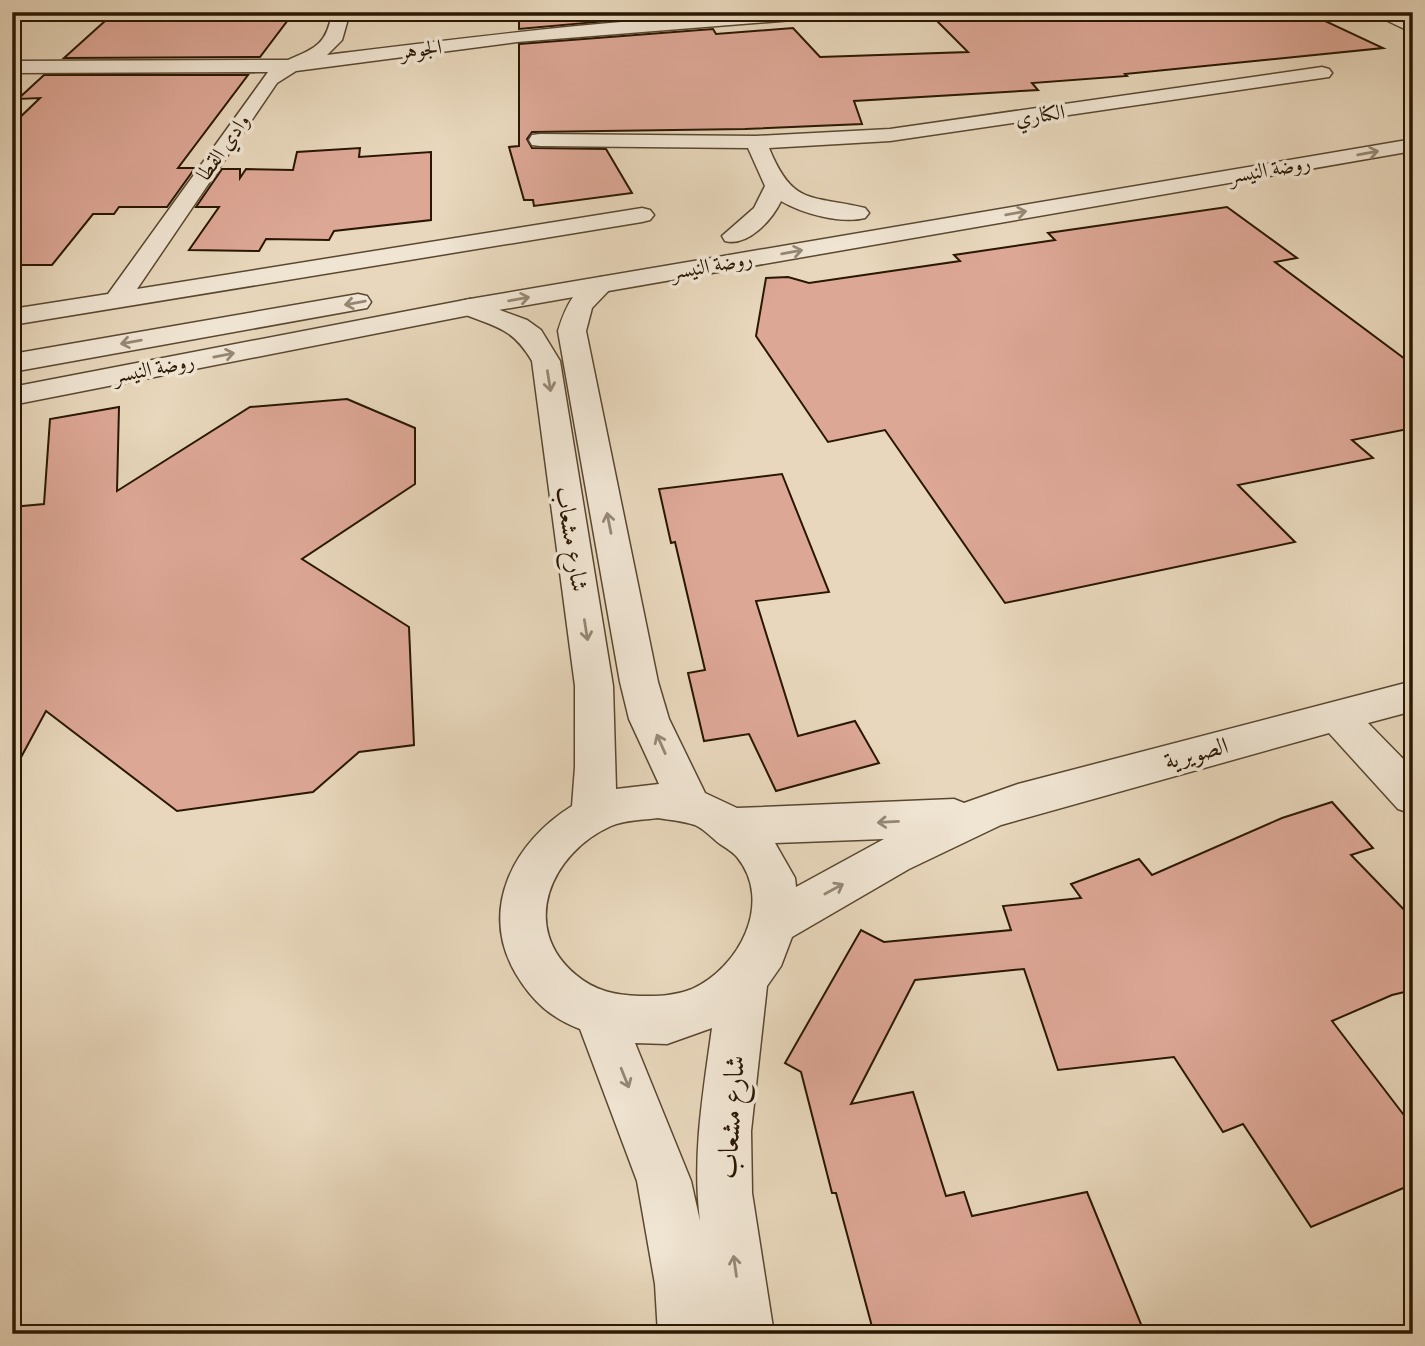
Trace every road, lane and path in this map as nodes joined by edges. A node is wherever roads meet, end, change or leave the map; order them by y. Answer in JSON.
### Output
{"nodes":[{"id":1,"x":341,"y":12,"type":"edge"},
{"id":2,"x":830,"y":12,"type":"edge"},
{"id":3,"x":1377,"y":12,"type":"edge"},
{"id":4,"x":1413,"y":28,"type":"edge"},
{"id":5,"x":289,"y":66,"type":"junction"},
{"id":6,"x":12,"y":67,"type":"edge"},
{"id":7,"x":1322,"y":73,"type":"dead end"},
{"id":8,"x":1413,"y":122,"type":"edge"},
{"id":9,"x":540,"y":140,"type":"dead end"},
{"id":10,"x":756,"y":142,"type":"junction"},
{"id":11,"x":1413,"y":145,"type":"edge"},
{"id":12,"x":1264,"y":147,"type":"dead end"},
{"id":13,"x":777,"y":186,"type":"junction"},
{"id":14,"x":884,"y":209,"type":"dead end"},
{"id":15,"x":858,"y":213,"type":"junction"},
{"id":16,"x":642,"y":215,"type":"dead end"},
{"id":17,"x":734,"y":236,"type":"junction"},
{"id":18,"x":707,"y":241,"type":"dead end"},
{"id":19,"x":601,"y":285,"type":"junction"},
{"id":20,"x":380,"y":298,"type":"dead end"},
{"id":21,"x":115,"y":302,"type":"junction"},
{"id":22,"x":470,"y":307,"type":"junction"},
{"id":23,"x":12,"y":317,"type":"edge"},
{"id":24,"x":12,"y":363,"type":"edge"},
{"id":25,"x":12,"y":396,"type":"edge"},
{"id":26,"x":1413,"y":696,"type":"edge"},
{"id":27,"x":1337,"y":716,"type":"junction"},
{"id":28,"x":1413,"y":797,"type":"edge"},
{"id":29,"x":690,"y":806,"type":"junction"},
{"id":30,"x":981,"y":814,"type":"junction"},
{"id":31,"x":593,"y":815,"type":"junction"},
{"id":32,"x":733,"y":826,"type":"junction"},
{"id":33,"x":775,"y":923,"type":"junction"},
{"id":34,"x":743,"y":982,"type":"junction"},
{"id":35,"x":599,"y":1015,"type":"junction"},
{"id":36,"x":688,"y":1334,"type":"edge"},
{"id":37,"x":744,"y":1334,"type":"edge"}],
"edges":[{"from":1,"to":5,"type":"street","name":"وادي القطا"},
{"from":2,"to":5,"type":"street","name":"الجوهر"},
{"from":3,"to":4,"type":"street"},
{"from":5,"to":6,"type":"street","name":"الجوهر"},
{"from":5,"to":21,"type":"street","name":"وادي القطا"},
{"from":7,"to":10,"type":"street","name":"الكناري"},
{"from":8,"to":12,"type":"street","name":"روضة النيسر"},
{"from":9,"to":10,"type":"street","name":"الكناري"},
{"from":10,"to":13,"type":"street"},
{"from":19,"to":11,"type":"street","name":"روضة النيسر","one_way":true},
{"from":13,"to":15,"type":"street"},
{"from":13,"to":17,"type":"street"},
{"from":14,"to":15,"type":"street","name":"روضة النيسر"},
{"from":15,"to":17,"type":"street","name":"روضة النيسر"},
{"from":16,"to":21,"type":"street"},
{"from":17,"to":18,"type":"street","name":"روضة النيسر"},
{"from":22,"to":19,"type":"street","name":"روضة النيسر","one_way":true},
{"from":29,"to":19,"type":"street","name":"شارع مشعاب","one_way":true},
{"from":20,"to":24,"type":"street","name":"روضة النيسر","one_way":true},
{"from":21,"to":23,"type":"street"},
{"from":25,"to":22,"type":"street","name":"روضة النيسر","one_way":true},
{"from":22,"to":31,"type":"street","name":"شارع مشعاب","one_way":true},
{"from":26,"to":27,"type":"street","name":"الصويرية"},
{"from":27,"to":28,"type":"street"},
{"from":27,"to":30,"type":"street","name":"الصويرية"},
{"from":29,"to":31,"type":"street"},
{"from":29,"to":32,"type":"street"},
{"from":30,"to":32,"type":"street","name":"الصويرية","one_way":true},
{"from":33,"to":30,"type":"street","name":"الصويرية","one_way":true},
{"from":31,"to":35,"type":"street"},
{"from":32,"to":33,"type":"street"},
{"from":33,"to":34,"type":"street"},
{"from":34,"to":35,"type":"street"},
{"from":37,"to":34,"type":"street","name":"شارع مشعاب","one_way":true},
{"from":35,"to":36,"type":"street","one_way":true}]}
